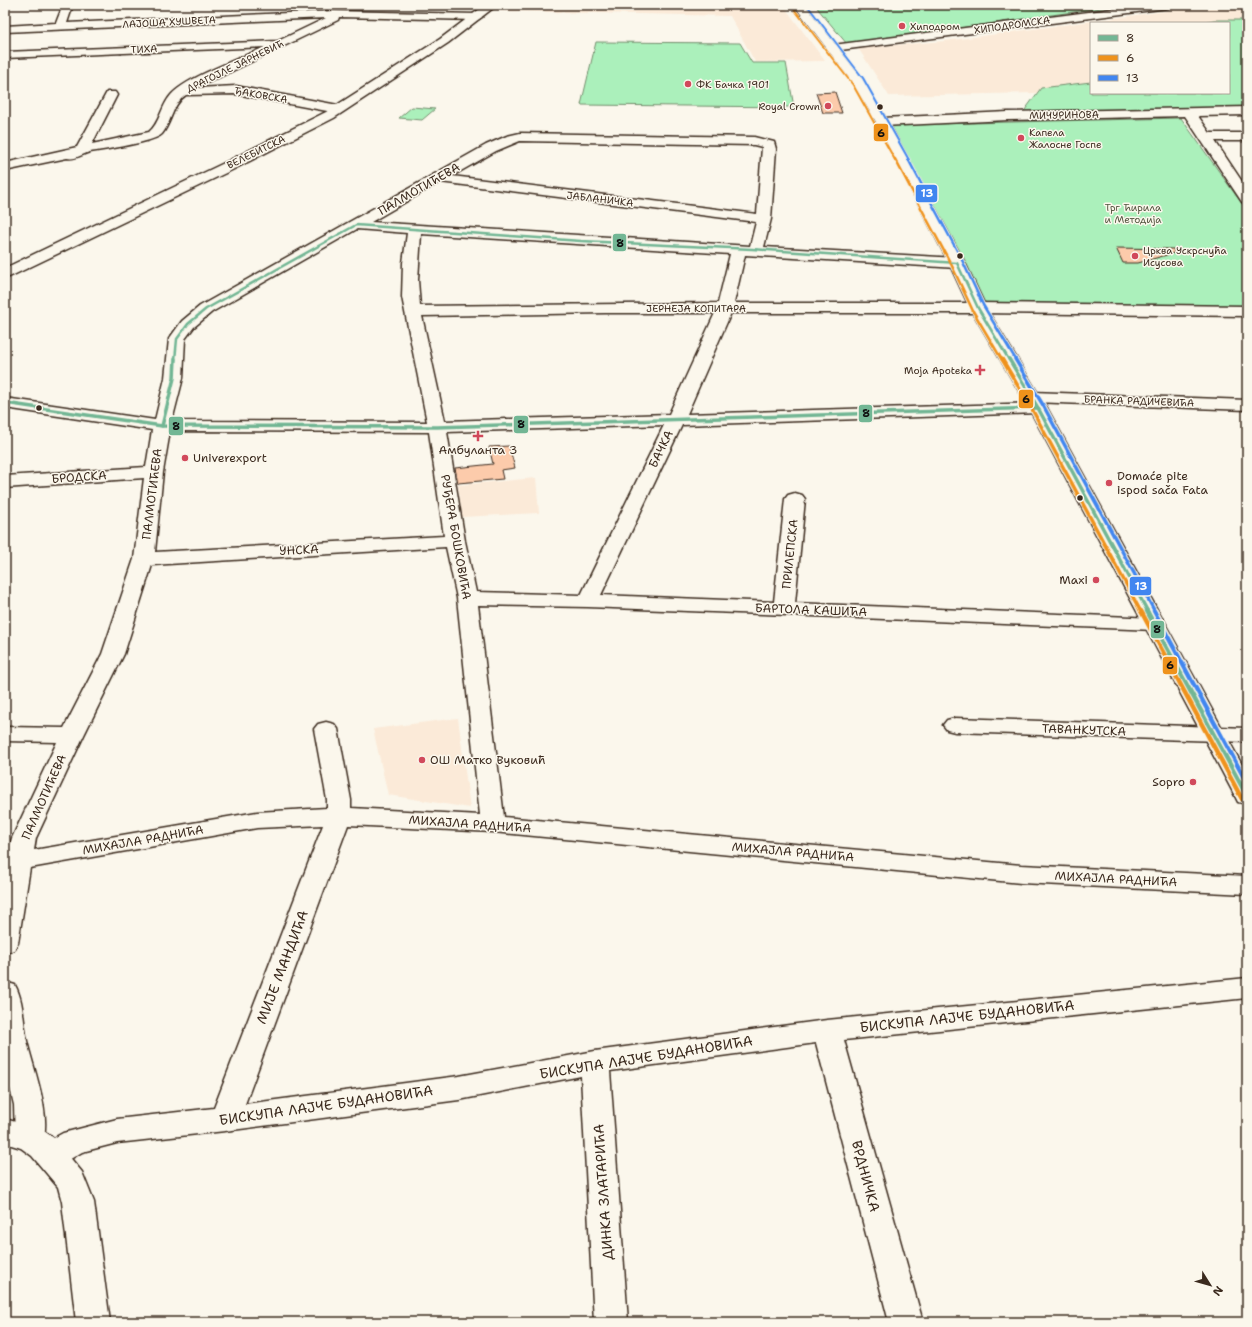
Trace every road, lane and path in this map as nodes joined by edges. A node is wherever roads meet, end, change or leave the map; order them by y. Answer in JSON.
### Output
{"nodes":[{"id":1,"x":68,"y":5,"type":"edge"},
{"id":2,"x":249,"y":5,"type":"edge"},
{"id":3,"x":420,"y":5,"type":"edge"},
{"id":4,"x":492,"y":5,"type":"edge"},
{"id":5,"x":799,"y":5,"type":"edge"},
{"id":6,"x":1168,"y":5,"type":"edge"},
{"id":7,"x":151,"y":11,"type":"dead end"},
{"id":8,"x":338,"y":11,"type":"edge"},
{"id":9,"x":414,"y":16,"type":"junction"},
{"id":10,"x":477,"y":17,"type":"junction"},
{"id":11,"x":248,"y":18,"type":"junction"},
{"id":12,"x":148,"y":23,"type":"junction"},
{"id":13,"x":60,"y":27,"type":"junction"},
{"id":14,"x":5,"y":29,"type":"edge"},
{"id":15,"x":283,"y":42,"type":"junction"},
{"id":16,"x":833,"y":48,"type":"junction"},
{"id":17,"x":142,"y":49,"type":"junction"},
{"id":18,"x":5,"y":55,"type":"edge"},
{"id":19,"x":182,"y":92,"type":"junction"},
{"id":20,"x":112,"y":95,"type":"dead end"},
{"id":21,"x":338,"y":109,"type":"junction"},
{"id":22,"x":1247,"y":111,"type":"edge"},
{"id":23,"x":1189,"y":112,"type":"junction"},
{"id":24,"x":882,"y":122,"type":"junction"},
{"id":25,"x":1205,"y":137,"type":"junction"},
{"id":26,"x":1247,"y":137,"type":"edge"},
{"id":27,"x":769,"y":149,"type":"joint"},
{"id":28,"x":82,"y":150,"type":"junction"},
{"id":29,"x":41,"y":163,"type":"junction"},
{"id":30,"x":5,"y":168,"type":"edge"},
{"id":31,"x":19,"y":178,"type":"dead end"},
{"id":32,"x":437,"y":178,"type":"junction"},
{"id":33,"x":1247,"y":199,"type":"edge"},
{"id":34,"x":764,"y":219,"type":"junction"},
{"id":35,"x":356,"y":225,"type":"junction"},
{"id":36,"x":415,"y":229,"type":"junction"},
{"id":37,"x":747,"y":249,"type":"junction"},
{"id":38,"x":957,"y":263,"type":"junction"},
{"id":39,"x":5,"y":274,"type":"edge"},
{"id":40,"x":725,"y":308,"type":"junction"},
{"id":41,"x":978,"y":308,"type":"junction"},
{"id":42,"x":413,"y":310,"type":"junction"},
{"id":43,"x":1247,"y":311,"type":"edge"},
{"id":44,"x":5,"y":403,"type":"edge"},
{"id":45,"x":1035,"y":403,"type":"junction"},
{"id":46,"x":1247,"y":405,"type":"edge"},
{"id":47,"x":675,"y":420,"type":"junction"},
{"id":48,"x":162,"y":426,"type":"junction"},
{"id":49,"x":437,"y":426,"type":"junction"},
{"id":50,"x":154,"y":472,"type":"junction"},
{"id":51,"x":5,"y":482,"type":"edge"},
{"id":52,"x":795,"y":499,"type":"dead end"},
{"id":53,"x":455,"y":541,"type":"junction"},
{"id":54,"x":144,"y":559,"type":"junction"},
{"id":55,"x":467,"y":598,"type":"junction"},
{"id":56,"x":588,"y":601,"type":"junction"},
{"id":57,"x":784,"y":609,"type":"junction"},
{"id":58,"x":1155,"y":624,"type":"junction"},
{"id":59,"x":955,"y":725,"type":"dead end"},
{"id":60,"x":326,"y":729,"type":"dead end"},
{"id":61,"x":5,"y":734,"type":"edge"},
{"id":62,"x":72,"y":735,"type":"junction"},
{"id":63,"x":1214,"y":735,"type":"junction"},
{"id":64,"x":1247,"y":735,"type":"edge"},
{"id":65,"x":1247,"y":796,"type":"edge"},
{"id":66,"x":340,"y":816,"type":"junction"},
{"id":67,"x":493,"y":824,"type":"junction"},
{"id":68,"x":18,"y":861,"type":"junction"},
{"id":69,"x":1247,"y":885,"type":"edge"},
{"id":70,"x":5,"y":943,"type":"edge"},
{"id":71,"x":1247,"y":988,"type":"edge"},
{"id":72,"x":5,"y":992,"type":"edge"},
{"id":73,"x":827,"y":1031,"type":"junction"},
{"id":74,"x":595,"y":1062,"type":"junction"},
{"id":75,"x":225,"y":1119,"type":"junction"},
{"id":76,"x":29,"y":1141,"type":"edge"},
{"id":77,"x":94,"y":1322,"type":"edge"},
{"id":78,"x":612,"y":1322,"type":"edge"},
{"id":79,"x":906,"y":1322,"type":"edge"}],
"edges":[{"from":1,"to":13,"type":"street"},
{"from":2,"to":11,"type":"street"},
{"from":3,"to":9,"type":"street"},
{"from":4,"to":10,"type":"street","name":"ВЕЛЕБИТСКА"},
{"from":5,"to":16,"type":"street"},
{"from":6,"to":16,"type":"street","name":"ХИПОДРОМСКА"},
{"from":7,"to":12,"type":"street"},
{"from":8,"to":9,"type":"street","name":"ЛАЈОША ХУШВЕТА"},
{"from":8,"to":11,"type":"street","name":"ЛАЈОША ХУШВЕТА"},
{"from":8,"to":15,"type":"street","name":"ДРАГОЈЛЕ ЈАРНЕВИЋ"},
{"from":9,"to":10,"type":"street","name":"ЛАЈОША ХУШВЕТА"},
{"from":10,"to":21,"type":"street","name":"ВЕЛЕБИТСКА"},
{"from":11,"to":12,"type":"street","name":"ЛАЈОША ХУШВЕТА"},
{"from":12,"to":13,"type":"street","name":"ЛАЈОША ХУШВЕТА"},
{"from":12,"to":17,"type":"street"},
{"from":13,"to":14,"type":"street","name":"ЛАЈОША ХУШВЕТА"},
{"from":15,"to":17,"type":"street","name":"ТИХА"},
{"from":15,"to":19,"type":"street","name":"ДРАГОЈЛЕ ЈАРНЕВИЋ"},
{"from":16,"to":24,"type":"street"},
{"from":17,"to":18,"type":"street","name":"ТИХА"},
{"from":19,"to":21,"type":"street","name":"ЂАКОВСКА"},
{"from":19,"to":28,"type":"street","name":"ДРАГОЈЛЕ ЈАРНЕВИЋ"},
{"from":20,"to":28,"type":"street"},
{"from":21,"to":39,"type":"street","name":"ВЕЛЕБИТСКА"},
{"from":22,"to":23,"type":"street","name":"МИЧУРИНОВА"},
{"from":23,"to":24,"type":"street","name":"МИЧУРИНОВА"},
{"from":23,"to":25,"type":"street"},
{"from":24,"to":38,"type":"street"},
{"from":25,"to":26,"type":"street"},
{"from":25,"to":33,"type":"street"},
{"from":27,"to":32,"type":"street","name":"ПАЛМОТИЋЕВА"},
{"from":27,"to":34,"type":"street","name":"БАЧКА"},
{"from":28,"to":29,"type":"street"},
{"from":29,"to":30,"type":"street"},
{"from":29,"to":31,"type":"street"},
{"from":32,"to":34,"type":"street","name":"ЈАБЛАНИЧКА"},
{"from":32,"to":35,"type":"street","name":"ПАЛМОТИЋЕВА"},
{"from":34,"to":37,"type":"street","name":"БАЧКА"},
{"from":35,"to":36,"type":"street"},
{"from":35,"to":48,"type":"street","name":"ПАЛМОТИЋЕВА"},
{"from":36,"to":37,"type":"street"},
{"from":36,"to":42,"type":"street","name":"РУЂЕРА БОШКОВИЋА"},
{"from":37,"to":38,"type":"street"},
{"from":37,"to":40,"type":"street","name":"БАЧКА"},
{"from":38,"to":41,"type":"street"},
{"from":40,"to":41,"type":"street","name":"ЈЕРНЕЈА КОПИТАРА"},
{"from":40,"to":42,"type":"street","name":"ЈЕРНЕЈА КОПИТАРА"},
{"from":40,"to":47,"type":"street","name":"БАЧКА"},
{"from":41,"to":43,"type":"street","name":"ЈЕРНЕЈА КОПИТАРА"},
{"from":41,"to":45,"type":"street"},
{"from":42,"to":49,"type":"street","name":"РУЂЕРА БОШКОВИЋА"},
{"from":44,"to":48,"type":"street","name":"БРАНКА РАДИЧЕВИЋА"},
{"from":45,"to":46,"type":"street","name":"БРАНКА РАДИЧЕВИЋА"},
{"from":45,"to":47,"type":"street","name":"БРАНКА РАДИЧЕВИЋА"},
{"from":45,"to":58,"type":"street"},
{"from":47,"to":49,"type":"street","name":"БРАНКА РАДИЧЕВИЋА"},
{"from":47,"to":56,"type":"street","name":"БАЧКА"},
{"from":48,"to":49,"type":"street","name":"БРАНКА РАДИЧЕВИЋА"},
{"from":48,"to":50,"type":"street","name":"ПАЛМОТИЋЕВА"},
{"from":49,"to":53,"type":"street","name":"РУЂЕРА БОШКОВИЋА"},
{"from":50,"to":51,"type":"street","name":"БРОДСКА"},
{"from":50,"to":54,"type":"street","name":"ПАЛМОТИЋЕВА"},
{"from":52,"to":57,"type":"street","name":"ПРИЛЕПСКА"},
{"from":53,"to":54,"type":"street","name":"УНСКА"},
{"from":53,"to":55,"type":"street","name":"РУЂЕРА БОШКОВИЋА"},
{"from":54,"to":62,"type":"street","name":"ПАЛМОТИЋЕВА"},
{"from":55,"to":56,"type":"street","name":"БАРТОЛА КАШИЋА"},
{"from":55,"to":67,"type":"street","name":"РУЂЕРА БОШКОВИЋА"},
{"from":56,"to":57,"type":"street","name":"БАРТОЛА КАШИЋА"},
{"from":57,"to":58,"type":"street","name":"БАРТОЛА КАШИЋА"},
{"from":58,"to":63,"type":"street"},
{"from":59,"to":63,"type":"street","name":"ТАВАНКУТСКА"},
{"from":60,"to":66,"type":"street"},
{"from":61,"to":62,"type":"street"},
{"from":62,"to":68,"type":"street","name":"ПАЛМОТИЋЕВА"},
{"from":63,"to":64,"type":"street","name":"ТАВАНКУТСКА"},
{"from":63,"to":65,"type":"street"},
{"from":66,"to":67,"type":"street","name":"МИХАЈЛА РАДНИЋА"},
{"from":66,"to":68,"type":"street","name":"МИХАЈЛА РАДНИЋА"},
{"from":66,"to":75,"type":"street","name":"МИЈЕ МАНДИЋА"},
{"from":67,"to":69,"type":"street","name":"МИХАЈЛА РАДНИЋА"},
{"from":68,"to":70,"type":"street","name":"ПАЛМОТИЋЕВА"},
{"from":71,"to":73,"type":"street","name":"БИСКУПА ЛАЈЧЕ БУДАНОВИЋА"},
{"from":72,"to":76,"type":"street"},
{"from":73,"to":74,"type":"street","name":"БИСКУПА ЛАЈЧЕ БУДАНОВИЋА"},
{"from":73,"to":79,"type":"street","name":"ВРДНИЧКА"},
{"from":74,"to":75,"type":"street","name":"БИСКУПА ЛАЈЧЕ БУДАНОВИЋА"},
{"from":74,"to":78,"type":"street","name":"ДИНКА ЗЛАТАРИЋА"},
{"from":75,"to":76,"type":"street","name":"БИСКУПА ЛАЈЧЕ БУДАНОВИЋА"},
{"from":76,"to":77,"type":"street"}]}
